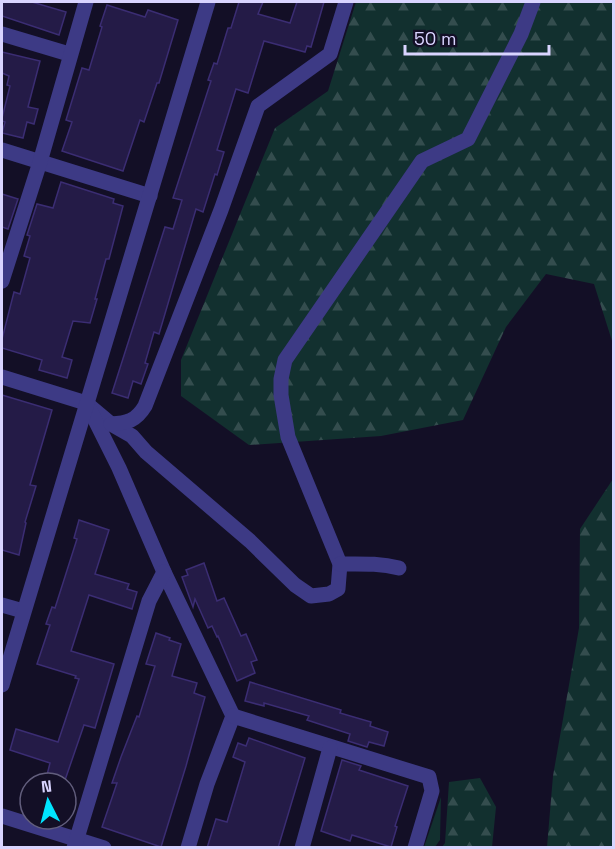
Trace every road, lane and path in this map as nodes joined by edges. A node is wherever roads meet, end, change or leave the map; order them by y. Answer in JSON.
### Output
{"nodes":[{"id":1,"x":86,"y":2,"type":"edge"},
{"id":2,"x":208,"y":2,"type":"edge"},
{"id":3,"x":346,"y":2,"type":"edge"},
{"id":4,"x":533,"y":2,"type":"edge"},
{"id":5,"x":2,"y":34,"type":"edge"},
{"id":6,"x":69,"y":54,"type":"junction"},
{"id":7,"x":2,"y":150,"type":"edge"},
{"id":8,"x":40,"y":162,"type":"junction"},
{"id":9,"x":150,"y":196,"type":"junction"},
{"id":10,"x":4,"y":265,"type":"edge"},
{"id":11,"x":2,"y":281,"type":"edge"},
{"id":12,"x":2,"y":377,"type":"edge"},
{"id":13,"x":86,"y":403,"type":"junction"},
{"id":14,"x":111,"y":424,"type":"junction"},
{"id":15,"x":340,"y":564,"type":"junction"},
{"id":16,"x":399,"y":567,"type":"dead end"},
{"id":17,"x":164,"y":572,"type":"junction"},
{"id":18,"x":2,"y":605,"type":"edge"},
{"id":19,"x":23,"y":611,"type":"junction"},
{"id":20,"x":2,"y":685,"type":"edge"},
{"id":21,"x":233,"y":716,"type":"junction"},
{"id":22,"x":330,"y":748,"type":"junction"},
{"id":23,"x":2,"y":816,"type":"edge"},
{"id":24,"x":75,"y":843,"type":"edge"},
{"id":25,"x":104,"y":848,"type":"edge"},
{"id":26,"x":188,"y":848,"type":"edge"},
{"id":27,"x":302,"y":848,"type":"edge"},
{"id":28,"x":415,"y":848,"type":"edge"}],
"edges":[{"from":1,"to":6,"type":"street"},
{"from":2,"to":9,"type":"street"},
{"from":3,"to":14,"type":"street"},
{"from":4,"to":15,"type":"street"},
{"from":5,"to":6,"type":"street"},
{"from":6,"to":8,"type":"street"},
{"from":7,"to":8,"type":"street"},
{"from":8,"to":9,"type":"street"},
{"from":8,"to":10,"type":"street"},
{"from":9,"to":13,"type":"street"},
{"from":10,"to":11,"type":"street"},
{"from":12,"to":13,"type":"street"},
{"from":13,"to":14,"type":"street"},
{"from":13,"to":17,"type":"street"},
{"from":13,"to":19,"type":"street"},
{"from":14,"to":15,"type":"street"},
{"from":15,"to":16,"type":"street"},
{"from":17,"to":21,"type":"street"},
{"from":17,"to":24,"type":"street"},
{"from":18,"to":19,"type":"street"},
{"from":19,"to":20,"type":"street"},
{"from":21,"to":22,"type":"street"},
{"from":21,"to":26,"type":"street"},
{"from":22,"to":27,"type":"street"},
{"from":22,"to":28,"type":"street"},
{"from":23,"to":24,"type":"street"},
{"from":24,"to":25,"type":"street"}]}
